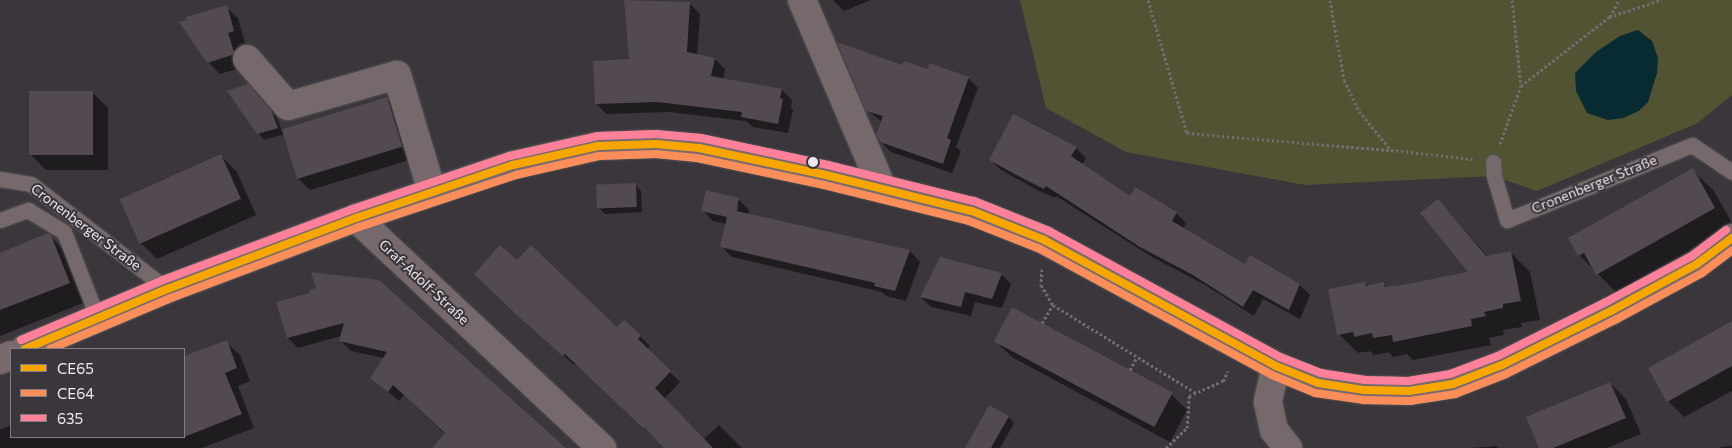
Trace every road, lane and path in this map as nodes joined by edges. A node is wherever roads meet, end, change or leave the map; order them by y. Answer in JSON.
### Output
{"nodes":[{"id":1,"x":802,"y":0,"type":"edge"},
{"id":2,"x":1148,"y":0,"type":"edge"},
{"id":3,"x":1330,"y":0,"type":"edge"},
{"id":4,"x":1512,"y":0,"type":"edge"},
{"id":5,"x":1619,"y":0,"type":"edge"},
{"id":6,"x":1661,"y":0,"type":"edge"},
{"id":7,"x":1609,"y":17,"type":"junction"},
{"id":8,"x":247,"y":59,"type":"dead end"},
{"id":9,"x":1521,"y":86,"type":"junction"},
{"id":10,"x":1391,"y":150,"type":"junction"},
{"id":11,"x":1493,"y":162,"type":"junction"},
{"id":12,"x":1732,"y":172,"type":"edge"},
{"id":13,"x":0,"y":179,"type":"edge"},
{"id":14,"x":882,"y":188,"type":"junction"},
{"id":15,"x":432,"y":192,"type":"junction"},
{"id":16,"x":356,"y":218,"type":"junction"},
{"id":17,"x":0,"y":220,"type":"edge"},
{"id":18,"x":1732,"y":238,"type":"edge"},
{"id":19,"x":1041,"y":285,"type":"dead end"},
{"id":20,"x":167,"y":289,"type":"junction"},
{"id":21,"x":1053,"y":305,"type":"junction"},
{"id":22,"x":98,"y":318,"type":"junction"},
{"id":23,"x":1042,"y":324,"type":"dead end"},
{"id":24,"x":1238,"y":344,"type":"junction"},
{"id":25,"x":27,"y":348,"type":"edge"},
{"id":26,"x":1137,"y":357,"type":"junction"},
{"id":27,"x":1276,"y":366,"type":"junction"},
{"id":28,"x":1130,"y":370,"type":"dead end"},
{"id":29,"x":1196,"y":393,"type":"junction"},
{"id":30,"x":602,"y":448,"type":"edge"},
{"id":31,"x":1166,"y":448,"type":"edge"},
{"id":32,"x":1288,"y":448,"type":"edge"}],
"edges":[{"from":1,"to":14,"type":"street"},
{"from":2,"to":10,"type":"path"},
{"from":3,"to":10,"type":"path"},
{"from":4,"to":9,"type":"path"},
{"from":5,"to":7,"type":"path"},
{"from":6,"to":7,"type":"path"},
{"from":7,"to":9,"type":"path"},
{"from":8,"to":15,"type":"street"},
{"from":9,"to":11,"type":"path"},
{"from":10,"to":11,"type":"path"},
{"from":11,"to":12,"type":"lane","name":"Cronenberger Straße"},
{"from":13,"to":20,"type":"lane","name":"Cronenberger Straße"},
{"from":14,"to":15,"type":"main road"},
{"from":14,"to":24,"type":"main road"},
{"from":15,"to":16,"type":"main road"},
{"from":16,"to":20,"type":"main road"},
{"from":16,"to":30,"type":"street","name":"Graf-Adolf-Straße"},
{"from":17,"to":22,"type":"lane"},
{"from":18,"to":27,"type":"main road"},
{"from":19,"to":21,"type":"path"},
{"from":20,"to":22,"type":"main road"},
{"from":21,"to":23,"type":"path"},
{"from":21,"to":26,"type":"path"},
{"from":22,"to":25,"type":"main road"},
{"from":24,"to":27,"type":"main road"},
{"from":24,"to":29,"type":"path"},
{"from":26,"to":28,"type":"path"},
{"from":26,"to":29,"type":"path"},
{"from":27,"to":32,"type":"street"},
{"from":29,"to":31,"type":"path"}]}
